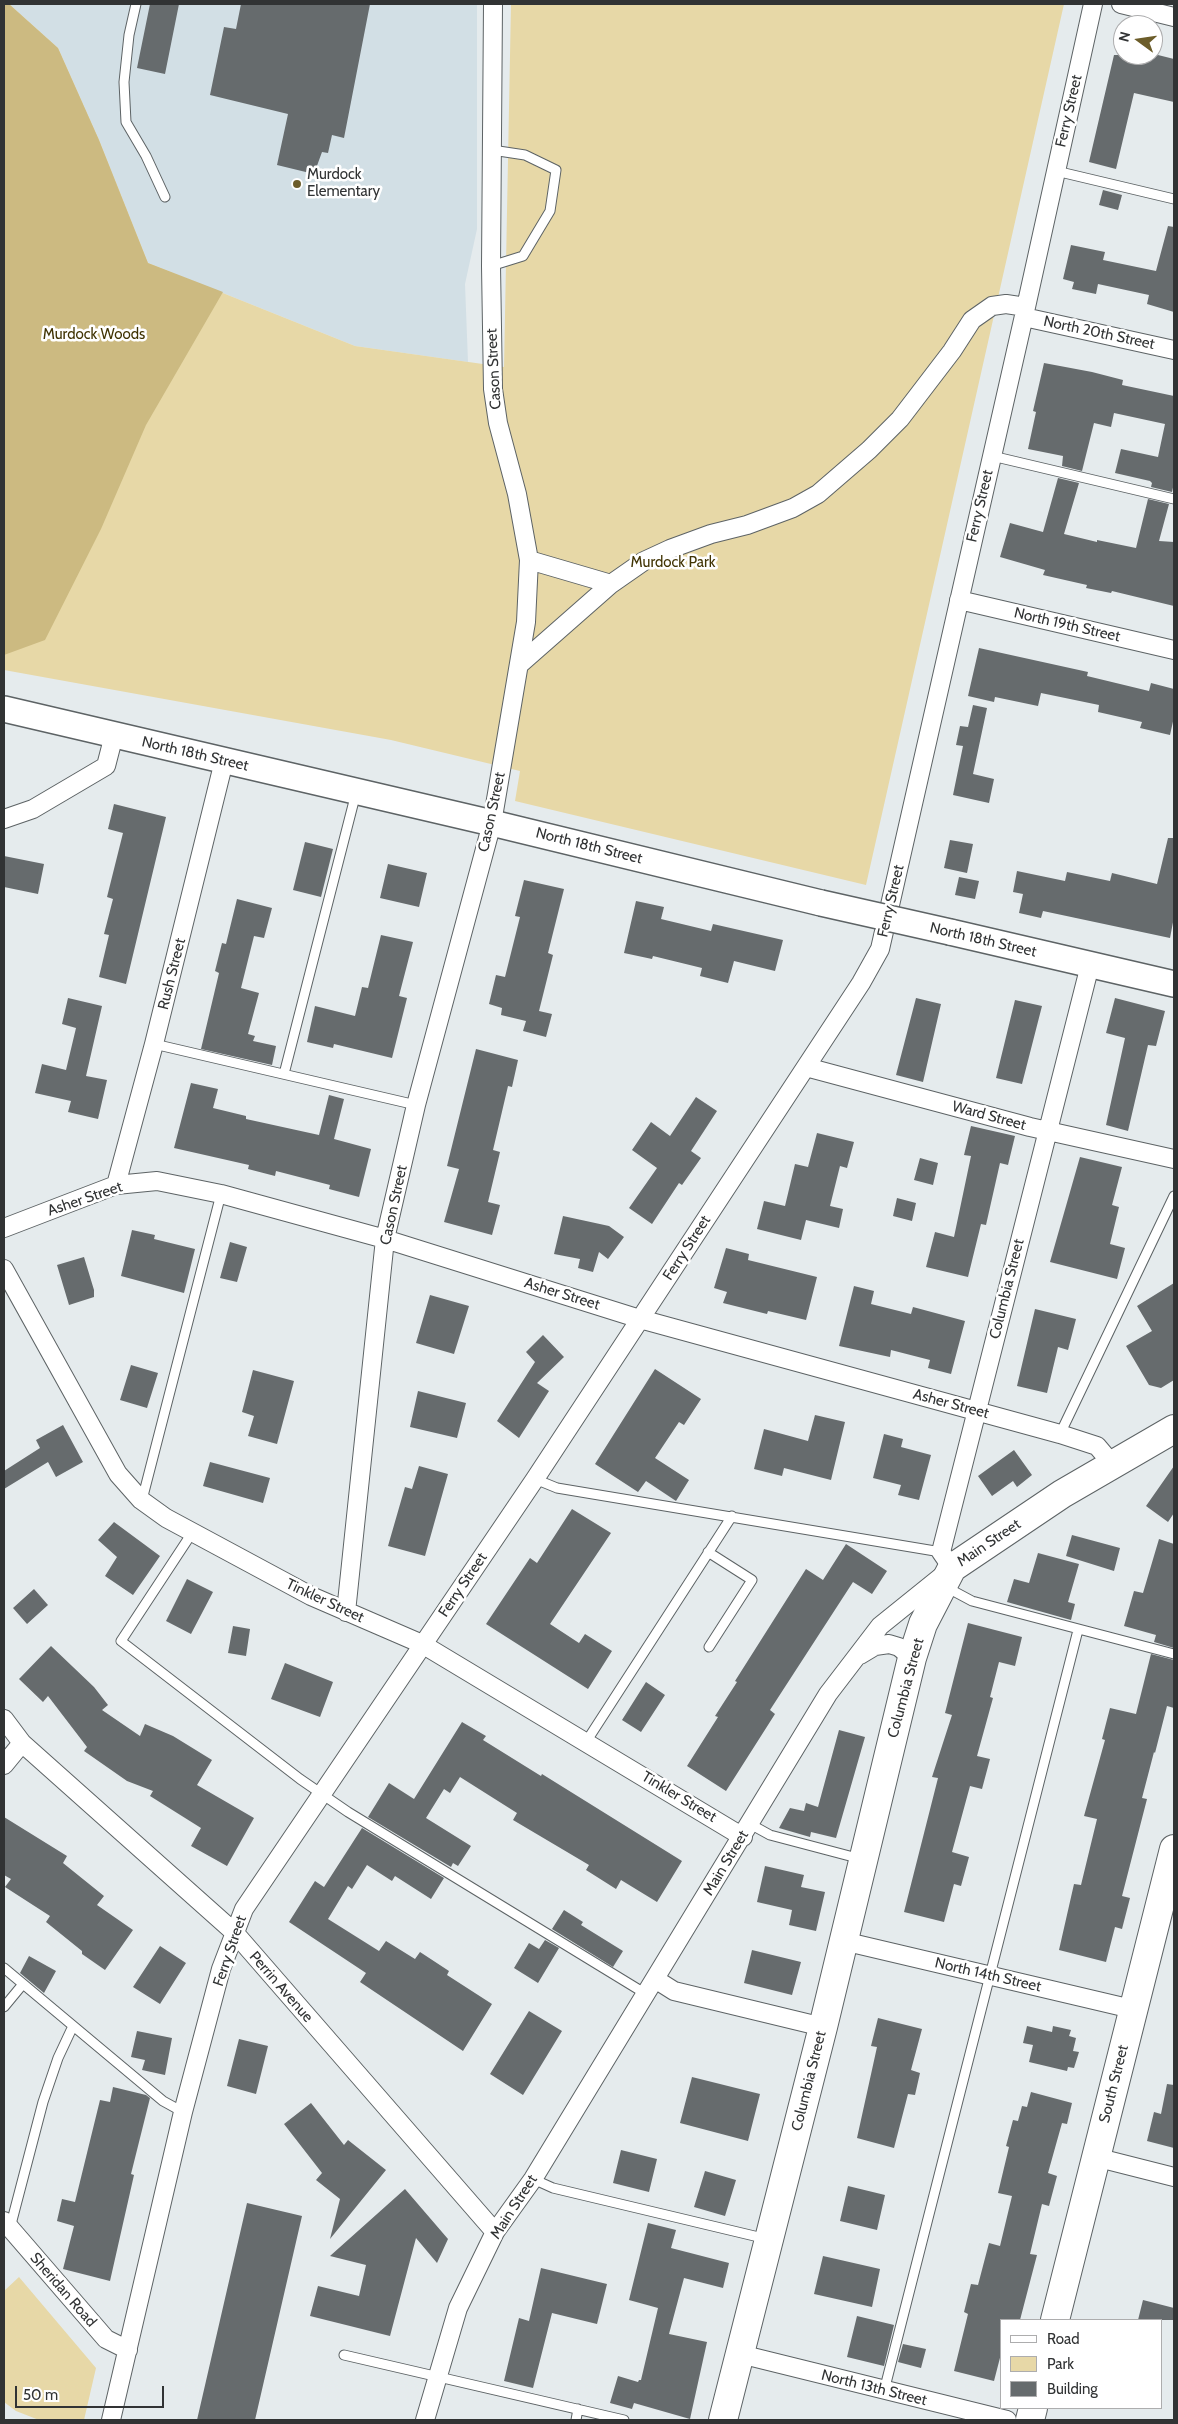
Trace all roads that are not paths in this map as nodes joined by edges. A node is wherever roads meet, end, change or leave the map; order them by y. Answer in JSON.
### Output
{"nodes":[{"id":1,"x":136,"y":4,"type":"edge"},
{"id":2,"x":493,"y":4,"type":"edge"},
{"id":3,"x":1093,"y":4,"type":"edge"},
{"id":4,"x":1121,"y":4,"type":"edge"},
{"id":5,"x":1174,"y":17,"type":"edge"},
{"id":6,"x":492,"y":150,"type":"junction"},
{"id":7,"x":1056,"y":171,"type":"junction"},
{"id":8,"x":165,"y":197,"type":"dead end"},
{"id":9,"x":1174,"y":199,"type":"edge"},
{"id":10,"x":491,"y":266,"type":"junction"},
{"id":11,"x":1025,"y":312,"type":"junction"},
{"id":12,"x":1174,"y":350,"type":"edge"},
{"id":13,"x":992,"y":456,"type":"junction"},
{"id":14,"x":1174,"y":499,"type":"edge"},
{"id":15,"x":529,"y":560,"type":"junction"},
{"id":16,"x":611,"y":584,"type":"junction"},
{"id":17,"x":959,"y":600,"type":"junction"},
{"id":18,"x":1174,"y":650,"type":"edge"},
{"id":19,"x":520,"y":664,"type":"junction"},
{"id":20,"x":4,"y":709,"type":"edge"},
{"id":21,"x":114,"y":735,"type":"junction"},
{"id":22,"x":224,"y":761,"type":"junction"},
{"id":23,"x":356,"y":792,"type":"junction"},
{"id":24,"x":4,"y":819,"type":"edge"},
{"id":25,"x":492,"y":823,"type":"junction"},
{"id":26,"x":1090,"y":965,"type":"junction"},
{"id":27,"x":1174,"y":984,"type":"edge"},
{"id":28,"x":154,"y":1044,"type":"junction"},
{"id":29,"x":806,"y":1067,"type":"junction"},
{"id":30,"x":284,"y":1074,"type":"junction"},
{"id":31,"x":416,"y":1105,"type":"junction"},
{"id":32,"x":1047,"y":1130,"type":"junction"},
{"id":33,"x":1174,"y":1159,"type":"edge"},
{"id":34,"x":116,"y":1185,"type":"junction"},
{"id":35,"x":220,"y":1194,"type":"junction"},
{"id":36,"x":1174,"y":1196,"type":"edge"},
{"id":37,"x":4,"y":1228,"type":"edge"},
{"id":38,"x":385,"y":1239,"type":"junction"},
{"id":39,"x":4,"y":1269,"type":"edge"},
{"id":40,"x":640,"y":1319,"type":"junction"},
{"id":41,"x":977,"y":1411,"type":"junction"},
{"id":42,"x":1174,"y":1429,"type":"edge"},
{"id":43,"x":1060,"y":1434,"type":"junction"},
{"id":44,"x":1113,"y":1465,"type":"junction"},
{"id":45,"x":535,"y":1479,"type":"junction"},
{"id":46,"x":142,"y":1500,"type":"junction"},
{"id":47,"x":732,"y":1516,"type":"junction"},
{"id":48,"x":192,"y":1533,"type":"junction"},
{"id":49,"x":708,"y":1552,"type":"junction"},
{"id":50,"x":946,"y":1569,"type":"junction"},
{"id":51,"x":346,"y":1612,"type":"junction"},
{"id":52,"x":1078,"y":1630,"type":"junction"},
{"id":53,"x":422,"y":1644,"type":"junction"},
{"id":54,"x":709,"y":1647,"type":"dead end"},
{"id":55,"x":1174,"y":1654,"type":"edge"},
{"id":56,"x":860,"y":1655,"type":"junction"},
{"id":57,"x":912,"y":1658,"type":"junction"},
{"id":58,"x":4,"y":1719,"type":"edge"},
{"id":59,"x":22,"y":1742,"type":"junction"},
{"id":60,"x":586,"y":1742,"type":"junction"},
{"id":61,"x":4,"y":1765,"type":"edge"},
{"id":62,"x":322,"y":1794,"type":"junction"},
{"id":63,"x":746,"y":1831,"type":"junction"},
{"id":64,"x":1174,"y":1849,"type":"edge"},
{"id":65,"x":862,"y":1859,"type":"junction"},
{"id":66,"x":234,"y":1932,"type":"junction"},
{"id":67,"x":843,"y":1941,"type":"junction"},
{"id":68,"x":4,"y":1968,"type":"edge"},
{"id":69,"x":989,"y":1975,"type":"junction"},
{"id":70,"x":23,"y":1984,"type":"junction"},
{"id":71,"x":651,"y":1986,"type":"junction"},
{"id":72,"x":4,"y":2007,"type":"edge"},
{"id":73,"x":1132,"y":2009,"type":"junction"},
{"id":74,"x":73,"y":2026,"type":"junction"},
{"id":75,"x":823,"y":2027,"type":"junction"},
{"id":76,"x":183,"y":2112,"type":"junction"},
{"id":77,"x":1095,"y":2157,"type":"junction"},
{"id":78,"x":1174,"y":2177,"type":"edge"},
{"id":79,"x":533,"y":2179,"type":"junction"},
{"id":80,"x":7,"y":2225,"type":"edge"},
{"id":81,"x":496,"y":2232,"type":"junction"},
{"id":82,"x":769,"y":2239,"type":"junction"},
{"id":83,"x":1055,"y":2319,"type":"edge"},
{"id":84,"x":128,"y":2350,"type":"junction"},
{"id":85,"x":740,"y":2354,"type":"junction"},
{"id":86,"x":344,"y":2355,"type":"dead end"},
{"id":87,"x":436,"y":2375,"type":"junction"},
{"id":88,"x":884,"y":2391,"type":"junction"},
{"id":89,"x":578,"y":2409,"type":"junction"},
{"id":90,"x":111,"y":2420,"type":"edge"},
{"id":91,"x":424,"y":2420,"type":"edge"},
{"id":92,"x":576,"y":2420,"type":"edge"},
{"id":93,"x":624,"y":2420,"type":"edge"},
{"id":94,"x":723,"y":2420,"type":"edge"},
{"id":95,"x":1007,"y":2420,"type":"edge"}],
"edges":[{"from":1,"to":8,"type":"lane"},
{"from":2,"to":6,"type":"street","name":"Cason Street"},
{"from":3,"to":7,"type":"street","name":"Ferry Street"},
{"from":4,"to":5,"type":"street"},
{"from":6,"to":10,"type":"street","name":"Cason Street"},
{"from":6,"to":10,"type":"lane"},
{"from":7,"to":9,"type":"lane"},
{"from":7,"to":11,"type":"street","name":"Ferry Street"},
{"from":10,"to":15,"type":"street","name":"Cason Street"},
{"from":11,"to":12,"type":"street","name":"North 20th Street"},
{"from":11,"to":13,"type":"street","name":"Ferry Street"},
{"from":11,"to":16,"type":"street","name":"North 20th Street"},
{"from":13,"to":14,"type":"lane"},
{"from":13,"to":17,"type":"street","name":"Ferry Street"},
{"from":15,"to":16,"type":"street"},
{"from":15,"to":19,"type":"street","name":"Cason Street"},
{"from":16,"to":19,"type":"street","name":"North 20th Street"},
{"from":17,"to":18,"type":"street","name":"North 19th Street"},
{"from":17,"to":29,"type":"street","name":"Ferry Street"},
{"from":19,"to":25,"type":"street","name":"Cason Street"},
{"from":20,"to":21,"type":"main road","name":"North 18th Street"},
{"from":21,"to":22,"type":"main road","name":"North 18th Street"},
{"from":21,"to":24,"type":"street"},
{"from":22,"to":23,"type":"main road","name":"North 18th Street"},
{"from":22,"to":28,"type":"street","name":"Rush Street"},
{"from":23,"to":25,"type":"main road","name":"North 18th Street"},
{"from":23,"to":30,"type":"lane"},
{"from":25,"to":26,"type":"main road","name":"North 18th Street","bridge":true},
{"from":25,"to":31,"type":"street","name":"Cason Street"},
{"from":26,"to":27,"type":"main road","name":"North 18th Street"},
{"from":26,"to":32,"type":"street","name":"Columbia Street"},
{"from":28,"to":30,"type":"lane"},
{"from":28,"to":34,"type":"street","name":"Rush Street"},
{"from":29,"to":32,"type":"street","name":"Ward Street"},
{"from":29,"to":40,"type":"street","name":"Ferry Street"},
{"from":30,"to":31,"type":"lane"},
{"from":31,"to":38,"type":"street","name":"Cason Street"},
{"from":32,"to":33,"type":"street","name":"Ward Street"},
{"from":32,"to":41,"type":"street","name":"Columbia Street"},
{"from":34,"to":35,"type":"street","name":"Asher Street"},
{"from":34,"to":37,"type":"street","name":"Asher Street"},
{"from":35,"to":38,"type":"street","name":"Asher Street"},
{"from":35,"to":46,"type":"lane"},
{"from":36,"to":43,"type":"lane"},
{"from":38,"to":40,"type":"street","name":"Asher Street"},
{"from":38,"to":51,"type":"street","name":"Cason Street"},
{"from":39,"to":46,"type":"street","name":"Tinkler Street"},
{"from":40,"to":41,"type":"street","name":"Asher Street"},
{"from":40,"to":45,"type":"street","name":"Ferry Street"},
{"from":41,"to":43,"type":"street","name":"Asher Street"},
{"from":41,"to":50,"type":"street","name":"Columbia Street"},
{"from":42,"to":44,"type":"main road","name":"Main Street"},
{"from":43,"to":44,"type":"street","name":"Asher Street"},
{"from":44,"to":50,"type":"main road","name":"Main Street"},
{"from":45,"to":47,"type":"lane"},
{"from":45,"to":53,"type":"street","name":"Ferry Street"},
{"from":46,"to":48,"type":"street","name":"Tinkler Street"},
{"from":47,"to":49,"type":"lane"},
{"from":47,"to":50,"type":"lane"},
{"from":48,"to":51,"type":"street","name":"Tinkler Street"},
{"from":48,"to":62,"type":"lane"},
{"from":49,"to":54,"type":"lane"},
{"from":49,"to":60,"type":"lane"},
{"from":50,"to":52,"type":"lane"},
{"from":50,"to":56,"type":"street","name":"Main Street"},
{"from":50,"to":57,"type":"main road","name":"Columbia Street"},
{"from":51,"to":53,"type":"street","name":"Tinkler Street"},
{"from":52,"to":55,"type":"lane"},
{"from":52,"to":69,"type":"lane"},
{"from":53,"to":60,"type":"street","name":"Tinkler Street"},
{"from":53,"to":62,"type":"street","name":"Ferry Street"},
{"from":56,"to":57,"type":"street"},
{"from":56,"to":63,"type":"street","name":"Main Street"},
{"from":57,"to":65,"type":"main road","name":"Columbia Street"},
{"from":58,"to":59,"type":"street","name":"Perrin Avenue"},
{"from":59,"to":61,"type":"street"},
{"from":59,"to":66,"type":"street","name":"Perrin Avenue"},
{"from":60,"to":63,"type":"street","name":"Tinkler Street"},
{"from":62,"to":66,"type":"street","name":"Ferry Street"},
{"from":62,"to":71,"type":"lane"},
{"from":63,"to":65,"type":"lane"},
{"from":63,"to":71,"type":"street","name":"Main Street"},
{"from":64,"to":73,"type":"main road","name":"South Street"},
{"from":65,"to":67,"type":"main road","name":"Columbia Street"},
{"from":66,"to":76,"type":"street","name":"Ferry Street"},
{"from":66,"to":81,"type":"street","name":"Perrin Avenue"},
{"from":67,"to":69,"type":"street","name":"North 14th Street"},
{"from":67,"to":75,"type":"main road","name":"Columbia Street"},
{"from":68,"to":70,"type":"lane"},
{"from":69,"to":73,"type":"street","name":"North 14th Street"},
{"from":69,"to":88,"type":"lane"},
{"from":70,"to":72,"type":"lane"},
{"from":70,"to":74,"type":"lane"},
{"from":71,"to":75,"type":"street"},
{"from":71,"to":79,"type":"street","name":"Main Street"},
{"from":73,"to":77,"type":"main road","name":"South Street"},
{"from":74,"to":76,"type":"lane"},
{"from":74,"to":80,"type":"lane"},
{"from":75,"to":82,"type":"main road","name":"Columbia Street"},
{"from":76,"to":84,"type":"street","name":"Ferry Street"},
{"from":77,"to":78,"type":"street"},
{"from":77,"to":83,"type":"main road","name":"South Street"},
{"from":79,"to":81,"type":"street","name":"Main Street"},
{"from":79,"to":82,"type":"lane"},
{"from":80,"to":84,"type":"street","name":"Sheridan Road"},
{"from":81,"to":87,"type":"street","name":"Main Street"},
{"from":82,"to":85,"type":"main road","name":"Columbia Street"},
{"from":84,"to":90,"type":"street","name":"Ferry Street"},
{"from":85,"to":88,"type":"street","name":"North 13th Street"},
{"from":85,"to":94,"type":"main road","name":"Columbia Street"},
{"from":86,"to":87,"type":"lane"},
{"from":87,"to":89,"type":"lane"},
{"from":87,"to":91,"type":"street","name":"Main Street"},
{"from":88,"to":95,"type":"street","name":"North 13th Street"},
{"from":89,"to":92,"type":"lane"},
{"from":89,"to":93,"type":"lane"}]}
